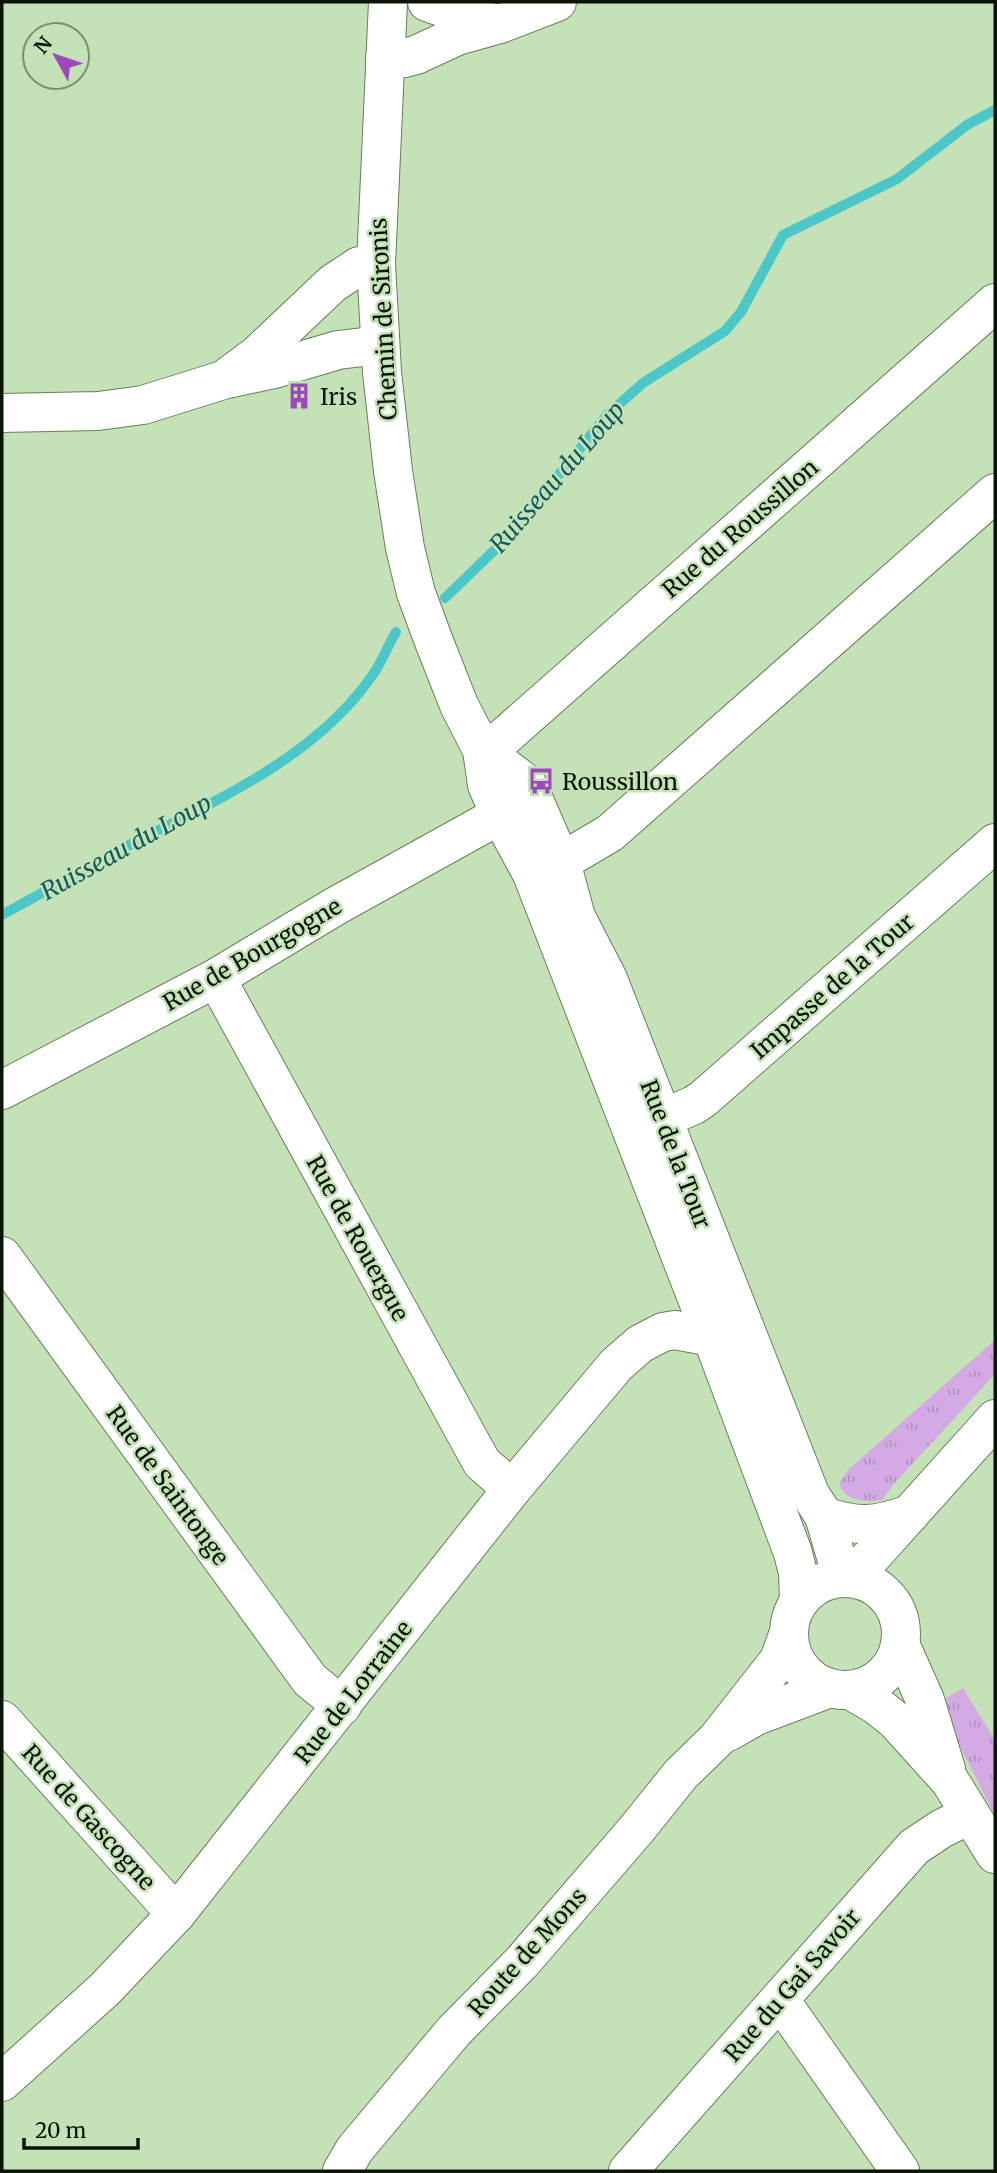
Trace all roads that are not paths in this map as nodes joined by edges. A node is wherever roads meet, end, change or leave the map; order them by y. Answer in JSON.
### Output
{"nodes":[{"id":1,"x":388,"y":2,"type":"edge"},
{"id":2,"x":427,"y":2,"type":"edge"},
{"id":3,"x":557,"y":2,"type":"edge"},
{"id":4,"x":500,"y":24,"type":"junction"},
{"id":5,"x":385,"y":58,"type":"junction"},
{"id":6,"x":376,"y":264,"type":"junction"},
{"id":7,"x":995,"y":303,"type":"edge"},
{"id":8,"x":380,"y":345,"type":"junction"},
{"id":9,"x":223,"y":380,"type":"junction"},
{"id":10,"x":2,"y":413,"type":"edge"},
{"id":11,"x":995,"y":493,"type":"edge"},
{"id":12,"x":416,"y":593,"type":"joint"},
{"id":13,"x":482,"y":750,"type":"junction"},
{"id":14,"x":500,"y":815,"type":"junction"},
{"id":15,"x":995,"y":843,"type":"edge"},
{"id":16,"x":546,"y":868,"type":"junction"},
{"id":17,"x":216,"y":978,"type":"junction"},
{"id":18,"x":2,"y":1090,"type":"edge"},
{"id":19,"x":662,"y":1119,"type":"junction"},
{"id":20,"x":2,"y":1256,"type":"edge"},
{"id":21,"x":712,"y":1337,"type":"junction"},
{"id":22,"x":995,"y":1419,"type":"edge"},
{"id":23,"x":512,"y":1489,"type":"junction"},
{"id":24,"x":917,"y":1506,"type":"junction"},
{"id":25,"x":824,"y":1516,"type":"junction"},
{"id":26,"x":845,"y":1577,"type":"junction"},
{"id":27,"x":794,"y":1617,"type":"junction"},
{"id":28,"x":898,"y":1627,"type":"junction"},
{"id":29,"x":840,"y":1689,"type":"junction"},
{"id":30,"x":342,"y":1706,"type":"junction"},
{"id":31,"x":2,"y":1720,"type":"edge"},
{"id":32,"x":718,"y":1739,"type":"junction"},
{"id":33,"x":950,"y":1781,"type":"junction"},
{"id":34,"x":969,"y":1815,"type":"junction"},
{"id":35,"x":995,"y":1854,"type":"edge"},
{"id":36,"x":176,"y":1914,"type":"junction"},
{"id":37,"x":780,"y":2000,"type":"junction"},
{"id":38,"x":2,"y":2082,"type":"edge"},
{"id":39,"x":342,"y":2171,"type":"edge"},
{"id":40,"x":628,"y":2171,"type":"edge"},
{"id":41,"x":900,"y":2171,"type":"edge"}],
"edges":[{"from":1,"to":5,"type":"street","name":"Chemin de Sironis"},
{"from":2,"to":4,"type":"street"},
{"from":3,"to":4,"type":"street"},
{"from":4,"to":5,"type":"street"},
{"from":5,"to":6,"type":"street","name":"Chemin de Sironis"},
{"from":6,"to":8,"type":"street","name":"Chemin de Sironis"},
{"from":6,"to":9,"type":"street"},
{"from":7,"to":13,"type":"street","name":"Rue du Roussillon"},
{"from":8,"to":9,"type":"street"},
{"from":8,"to":12,"type":"street","name":"Chemin de Sironis"},
{"from":9,"to":10,"type":"street"},
{"from":11,"to":16,"type":"street"},
{"from":12,"to":13,"type":"street","name":"Rue de la Tour"},
{"from":13,"to":14,"type":"street","name":"Rue de la Tour"},
{"from":13,"to":16,"type":"street","name":"Rue de la Tour"},
{"from":14,"to":16,"type":"street","name":"Rue de la Tour"},
{"from":14,"to":17,"type":"street","name":"Rue de Bourgogne"},
{"from":15,"to":19,"type":"street","name":"Impasse de la Tour"},
{"from":16,"to":19,"type":"street","name":"Rue de la Tour"},
{"from":16,"to":21,"type":"street","name":"Rue de la Tour"},
{"from":17,"to":18,"type":"street","name":"Rue de Bourgogne"},
{"from":17,"to":23,"type":"street","name":"Rue de Rouergue"},
{"from":19,"to":25,"type":"street","name":"Rue de la Tour"},
{"from":20,"to":30,"type":"street","name":"Rue de Saintonge"},
{"from":21,"to":23,"type":"street","name":"Rue de Lorraine"},
{"from":21,"to":27,"type":"street","name":"Rue de la Tour"},
{"from":22,"to":24,"type":"street"},
{"from":23,"to":30,"type":"street","name":"Rue de Lorraine"},
{"from":24,"to":25,"type":"street"},
{"from":24,"to":26,"type":"street"},
{"from":24,"to":28,"type":"street"},
{"from":25,"to":26,"type":"street","name":"Rue de la Tour"},
{"from":26,"to":27,"type":"street"},
{"from":26,"to":28,"type":"street"},
{"from":27,"to":29,"type":"street"},
{"from":27,"to":32,"type":"street","name":"Route de Mons"},
{"from":28,"to":29,"type":"street"},
{"from":28,"to":33,"type":"street"},
{"from":29,"to":32,"type":"street","name":"Route de Mons"},
{"from":29,"to":33,"type":"street"},
{"from":30,"to":36,"type":"street","name":"Rue de Lorraine"},
{"from":31,"to":36,"type":"street","name":"Rue de Gascogne"},
{"from":32,"to":39,"type":"street","name":"Route de Mons"},
{"from":33,"to":34,"type":"street"},
{"from":34,"to":35,"type":"street"},
{"from":34,"to":37,"type":"street","name":"Rue du Gai Savoir"},
{"from":36,"to":38,"type":"street","name":"Rue de Lorraine"},
{"from":37,"to":40,"type":"street","name":"Rue du Gai Savoir"},
{"from":37,"to":41,"type":"street"}]}
